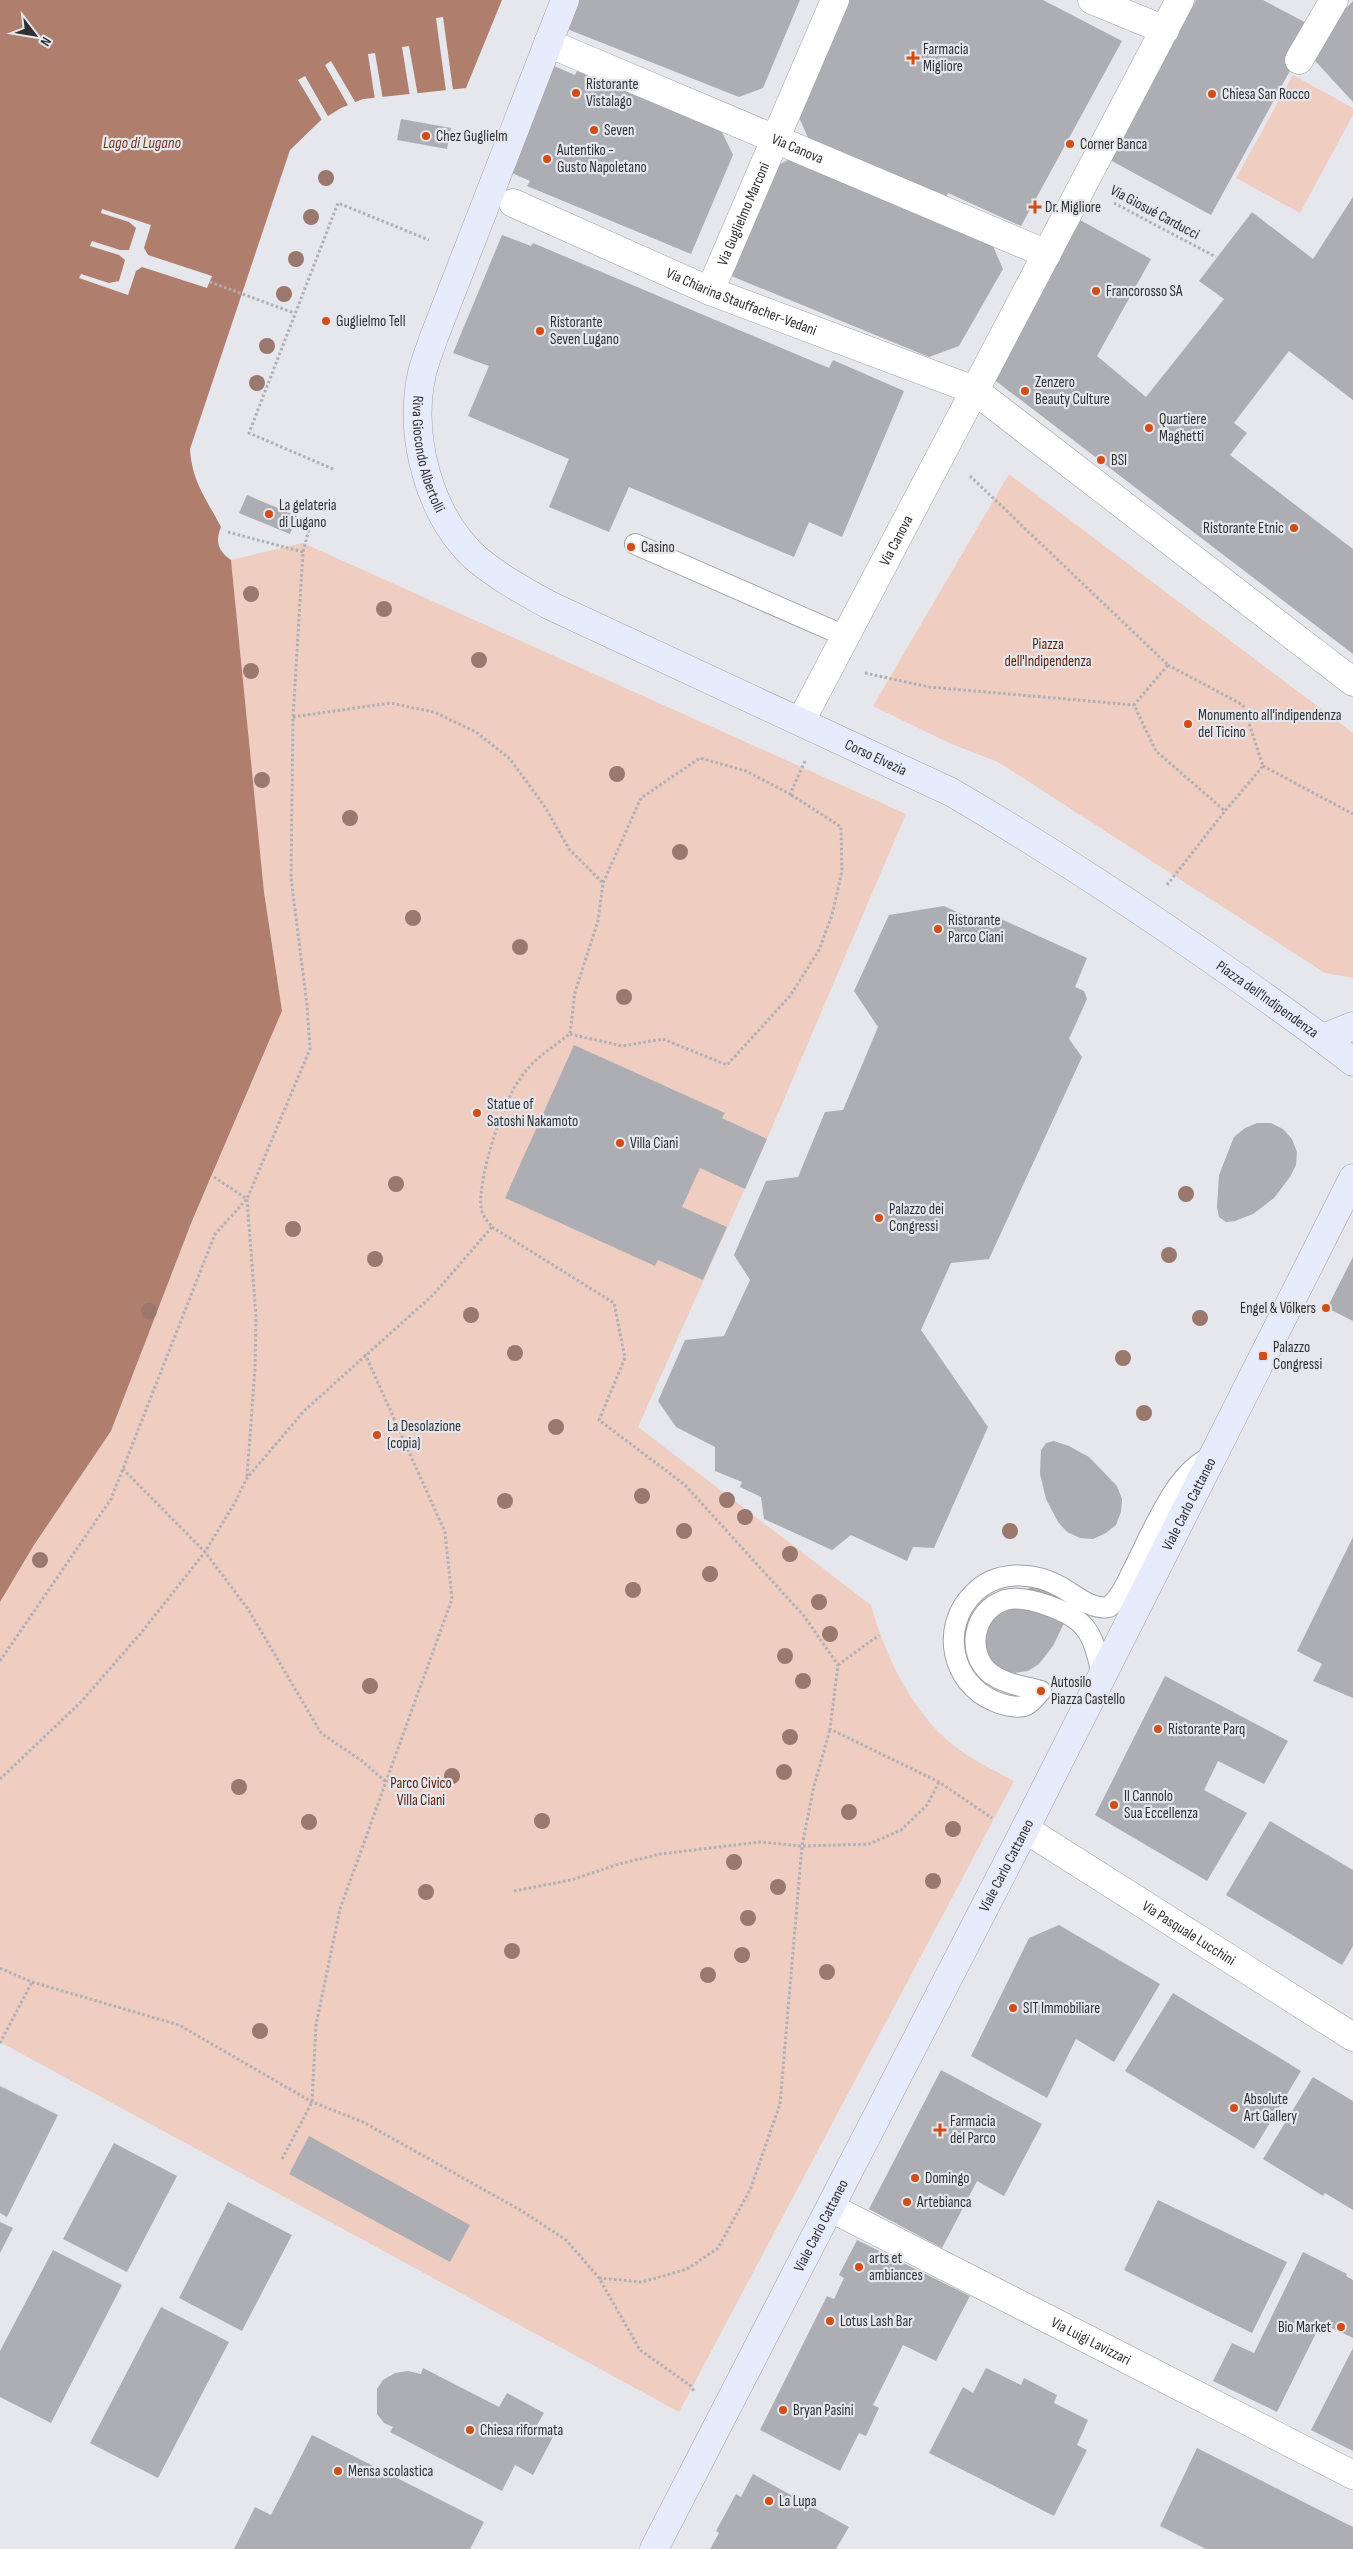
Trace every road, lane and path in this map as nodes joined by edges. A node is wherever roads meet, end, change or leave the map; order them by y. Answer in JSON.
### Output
{"nodes":[{"id":1,"x":565,"y":0,"type":"edge"},
{"id":2,"x":835,"y":0,"type":"edge"},
{"id":3,"x":1092,"y":0,"type":"edge"},
{"id":4,"x":1180,"y":0,"type":"edge"},
{"id":5,"x":1334,"y":0,"type":"edge"},
{"id":6,"x":1165,"y":30,"type":"junction"},
{"id":7,"x":548,"y":43,"type":"junction"},
{"id":8,"x":1299,"y":60,"type":"dead end"},
{"id":9,"x":776,"y":139,"type":"junction"},
{"id":10,"x":1082,"y":186,"type":"junction"},
{"id":11,"x":513,"y":203,"type":"dead end"},
{"id":12,"x":429,"y":240,"type":"dead end"},
{"id":13,"x":1047,"y":254,"type":"junction"},
{"id":14,"x":1216,"y":258,"type":"dead end"},
{"id":15,"x":210,"y":282,"type":"dead end"},
{"id":16,"x":710,"y":291,"type":"junction"},
{"id":17,"x":294,"y":312,"type":"junction"},
{"id":18,"x":974,"y":390,"type":"junction"},
{"id":19,"x":943,"y":450,"type":"junction"},
{"id":20,"x":333,"y":468,"type":"dead end"},
{"id":21,"x":309,"y":529,"type":"dead end"},
{"id":22,"x":228,"y":532,"type":"dead end"},
{"id":23,"x":635,"y":544,"type":"dead end"},
{"id":24,"x":302,"y":552,"type":"junction"},
{"id":25,"x":845,"y":636,"type":"junction"},
{"id":26,"x":1168,"y":665,"type":"junction"},
{"id":27,"x":829,"y":666,"type":"junction"},
{"id":28,"x":1353,"y":682,"type":"edge"},
{"id":29,"x":1134,"y":705,"type":"junction"},
{"id":30,"x":293,"y":717,"type":"junction"},
{"id":31,"x":811,"y":726,"type":"junction"},
{"id":32,"x":1262,"y":766,"type":"junction"},
{"id":33,"x":951,"y":792,"type":"joint"},
{"id":34,"x":790,"y":794,"type":"junction"},
{"id":35,"x":1225,"y":811,"type":"junction"},
{"id":36,"x":1353,"y":814,"type":"edge"},
{"id":37,"x":603,"y":883,"type":"junction"},
{"id":38,"x":1146,"y":912,"type":"junction"},
{"id":39,"x":1353,"y":1026,"type":"edge"},
{"id":40,"x":570,"y":1034,"type":"junction"},
{"id":41,"x":1323,"y":1038,"type":"junction"},
{"id":42,"x":1353,"y":1062,"type":"edge"},
{"id":43,"x":214,"y":1177,"type":"dead end"},
{"id":44,"x":1353,"y":1178,"type":"edge"},
{"id":45,"x":247,"y":1199,"type":"junction"},
{"id":46,"x":492,"y":1227,"type":"junction"},
{"id":47,"x":365,"y":1354,"type":"junction"},
{"id":48,"x":1212,"y":1457,"type":"junction"},
{"id":49,"x":123,"y":1469,"type":"junction"},
{"id":50,"x":246,"y":1478,"type":"junction"},
{"id":51,"x":205,"y":1552,"type":"junction"},
{"id":52,"x":879,"y":1635,"type":"dead end"},
{"id":53,"x":0,"y":1661,"type":"edge"},
{"id":54,"x":838,"y":1665,"type":"junction"},
{"id":55,"x":1102,"y":1674,"type":"junction"},
{"id":56,"x":830,"y":1729,"type":"junction"},
{"id":57,"x":0,"y":1779,"type":"edge"},
{"id":58,"x":386,"y":1782,"type":"junction"},
{"id":59,"x":939,"y":1782,"type":"junction"},
{"id":60,"x":994,"y":1820,"type":"dead end"},
{"id":61,"x":1025,"y":1829,"type":"junction"},
{"id":62,"x":802,"y":1846,"type":"junction"},
{"id":63,"x":514,"y":1891,"type":"dead end"},
{"id":64,"x":0,"y":1968,"type":"edge"},
{"id":65,"x":32,"y":1982,"type":"junction"},
{"id":66,"x":1353,"y":2037,"type":"edge"},
{"id":67,"x":0,"y":2043,"type":"edge"},
{"id":68,"x":312,"y":2102,"type":"junction"},
{"id":69,"x":282,"y":2159,"type":"dead end"},
{"id":70,"x":831,"y":2208,"type":"junction"},
{"id":71,"x":599,"y":2278,"type":"junction"},
{"id":72,"x":714,"y":2428,"type":"junction"},
{"id":73,"x":1353,"y":2475,"type":"edge"},
{"id":74,"x":654,"y":2549,"type":"edge"}],
"edges":[{"from":1,"to":7,"type":"main road","name":"Riva Giocondo Albertolli"},
{"from":2,"to":9,"type":"street","name":"Via Guglielmo Marconi"},
{"from":3,"to":6,"type":"street"},
{"from":4,"to":6,"type":"street","name":"Via Canova"},
{"from":5,"to":8,"type":"street"},
{"from":6,"to":10,"type":"street","name":"Via Canova"},
{"from":7,"to":9,"type":"street","name":"Via Canova"},
{"from":7,"to":31,"type":"main road","name":"Riva Giocondo Albertolli"},
{"from":9,"to":13,"type":"street","name":"Via Canova"},
{"from":9,"to":16,"type":"street","name":"Via Guglielmo Marconi"},
{"from":10,"to":13,"type":"street","name":"Via Canova"},
{"from":10,"to":14,"type":"path","name":"Via Giosué Carducci"},
{"from":11,"to":16,"type":"street","name":"Via Chiarina Stauffacher-Vedani"},
{"from":12,"to":17,"type":"path"},
{"from":13,"to":18,"type":"street","name":"Via Canova"},
{"from":15,"to":17,"type":"path"},
{"from":16,"to":18,"type":"street","name":"Via Chiarina Stauffacher-Vedani"},
{"from":17,"to":20,"type":"path"},
{"from":18,"to":19,"type":"street","name":"Via Canova"},
{"from":18,"to":28,"type":"street"},
{"from":19,"to":25,"type":"street","name":"Via Canova"},
{"from":19,"to":26,"type":"path"},
{"from":21,"to":24,"type":"path"},
{"from":22,"to":24,"type":"path"},
{"from":23,"to":25,"type":"lane"},
{"from":24,"to":30,"type":"path"},
{"from":25,"to":27,"type":"street","name":"Via Canova"},
{"from":26,"to":29,"type":"path"},
{"from":26,"to":32,"type":"path"},
{"from":27,"to":29,"type":"path"},
{"from":27,"to":31,"type":"street","name":"Via Canova"},
{"from":29,"to":35,"type":"path"},
{"from":30,"to":37,"type":"path"},
{"from":30,"to":45,"type":"path"},
{"from":31,"to":33,"type":"main road","name":"Corso Elvezia"},
{"from":31,"to":34,"type":"path"},
{"from":32,"to":35,"type":"path"},
{"from":32,"to":36,"type":"path"},
{"from":33,"to":38,"type":"main road","name":"Piazza dell'Indipendenza"},
{"from":34,"to":37,"type":"path"},
{"from":34,"to":40,"type":"path"},
{"from":35,"to":38,"type":"path"},
{"from":37,"to":40,"type":"path"},
{"from":38,"to":41,"type":"main road","name":"Piazza dell'Indipendenza"},
{"from":39,"to":41,"type":"main road"},
{"from":40,"to":46,"type":"path"},
{"from":41,"to":42,"type":"main road","name":"Piazza dell'Indipendenza"},
{"from":43,"to":45,"type":"path"},
{"from":44,"to":48,"type":"main road","name":"Viale Carlo Cattaneo"},
{"from":45,"to":49,"type":"path"},
{"from":45,"to":50,"type":"path"},
{"from":46,"to":47,"type":"path"},
{"from":46,"to":54,"type":"path"},
{"from":47,"to":50,"type":"path"},
{"from":47,"to":58,"type":"path"},
{"from":48,"to":55,"type":"main road","name":"Viale Carlo Cattaneo"},
{"from":48,"to":55,"type":"lane"},
{"from":49,"to":51,"type":"path"},
{"from":49,"to":53,"type":"path"},
{"from":50,"to":51,"type":"path"},
{"from":51,"to":57,"type":"path"},
{"from":51,"to":58,"type":"path"},
{"from":52,"to":54,"type":"path"},
{"from":54,"to":56,"type":"path"},
{"from":55,"to":61,"type":"main road","name":"Viale Carlo Cattaneo"},
{"from":56,"to":59,"type":"path"},
{"from":56,"to":62,"type":"path"},
{"from":58,"to":68,"type":"path"},
{"from":59,"to":60,"type":"path"},
{"from":59,"to":62,"type":"path"},
{"from":61,"to":66,"type":"street","name":"Via Pasquale Lucchini"},
{"from":61,"to":70,"type":"main road","name":"Viale Carlo Cattaneo"},
{"from":62,"to":63,"type":"path"},
{"from":62,"to":71,"type":"path"},
{"from":64,"to":65,"type":"path"},
{"from":65,"to":67,"type":"path"},
{"from":65,"to":68,"type":"path"},
{"from":68,"to":69,"type":"path"},
{"from":68,"to":71,"type":"path"},
{"from":70,"to":72,"type":"main road","name":"Viale Carlo Cattaneo"},
{"from":70,"to":73,"type":"street","name":"Via Luigi Lavizzari"},
{"from":71,"to":72,"type":"path"},
{"from":72,"to":74,"type":"main road","name":"Viale Carlo Cattaneo"}]}
